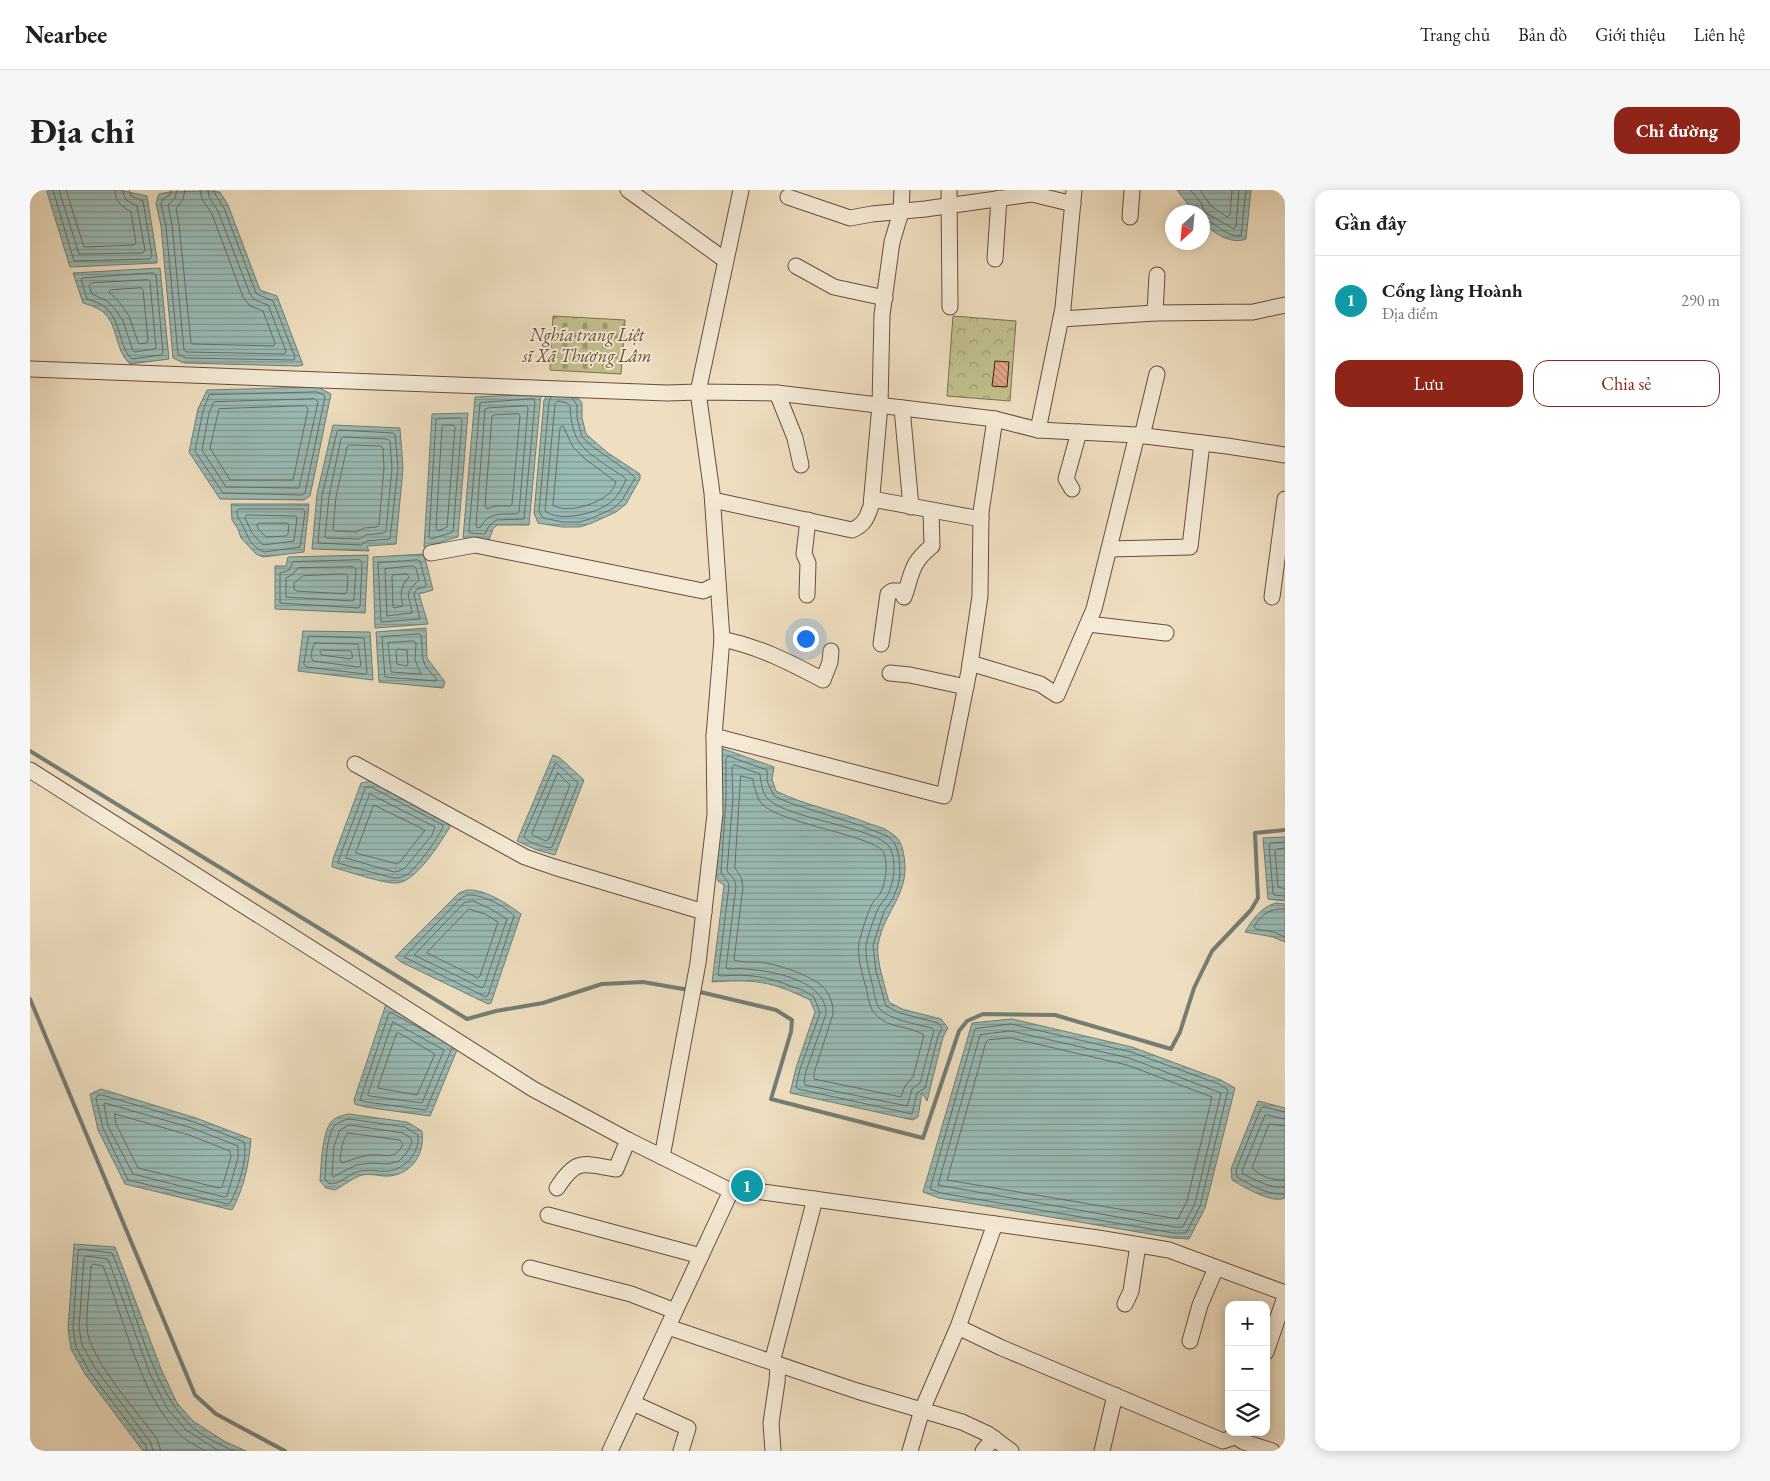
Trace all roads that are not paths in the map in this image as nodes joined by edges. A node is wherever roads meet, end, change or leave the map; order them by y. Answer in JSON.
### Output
{"nodes":[{"id":1,"x":628,"y":190,"type":"edge"},
{"id":2,"x":742,"y":190,"type":"edge"},
{"id":3,"x":902,"y":190,"type":"edge"},
{"id":4,"x":1132,"y":190,"type":"edge"},
{"id":5,"x":788,"y":197,"type":"dead end"},
{"id":6,"x":1073,"y":197,"type":"edge"},
{"id":7,"x":950,"y":198,"type":"edge"},
{"id":8,"x":999,"y":198,"type":"junction"},
{"id":9,"x":901,"y":212,"type":"junction"},
{"id":10,"x":1130,"y":217,"type":"dead end"},
{"id":11,"x":995,"y":259,"type":"dead end"},
{"id":12,"x":726,"y":260,"type":"junction"},
{"id":13,"x":796,"y":266,"type":"dead end"},
{"id":14,"x":1157,"y":275,"type":"dead end"},
{"id":15,"x":885,"y":298,"type":"junction"},
{"id":16,"x":1285,"y":305,"type":"edge"},
{"id":17,"x":950,"y":307,"type":"dead end"},
{"id":18,"x":1155,"y":313,"type":"junction"},
{"id":19,"x":1061,"y":319,"type":"junction"},
{"id":20,"x":30,"y":368,"type":"edge"},
{"id":21,"x":1157,"y":374,"type":"dead end"},
{"id":22,"x":698,"y":392,"type":"junction"},
{"id":23,"x":777,"y":393,"type":"junction"},
{"id":24,"x":880,"y":405,"type":"junction"},
{"id":25,"x":902,"y":408,"type":"junction"},
{"id":26,"x":995,"y":419,"type":"junction"},
{"id":27,"x":1038,"y":430,"type":"junction"},
{"id":28,"x":1079,"y":432,"type":"junction"},
{"id":29,"x":1139,"y":435,"type":"junction"},
{"id":30,"x":1202,"y":443,"type":"junction"},
{"id":31,"x":1285,"y":455,"type":"edge"},
{"id":32,"x":800,"y":465,"type":"dead end"},
{"id":33,"x":1072,"y":489,"type":"dead end"},
{"id":34,"x":872,"y":499,"type":"junction"},
{"id":35,"x":1285,"y":499,"type":"edge"},
{"id":36,"x":712,"y":500,"type":"junction"},
{"id":37,"x":911,"y":507,"type":"junction"},
{"id":38,"x":931,"y":510,"type":"junction"},
{"id":39,"x":980,"y":519,"type":"junction"},
{"id":40,"x":808,"y":520,"type":"junction"},
{"id":41,"x":1109,"y":549,"type":"junction"},
{"id":42,"x":431,"y":553,"type":"dead end"},
{"id":43,"x":718,"y":584,"type":"junction"},
{"id":44,"x":807,"y":595,"type":"dead end"},
{"id":45,"x":1272,"y":596,"type":"dead end"},
{"id":46,"x":1088,"y":624,"type":"junction"},
{"id":47,"x":1166,"y":633,"type":"dead end"},
{"id":48,"x":722,"y":639,"type":"junction"},
{"id":49,"x":881,"y":644,"type":"dead end"},
{"id":50,"x":831,"y":651,"type":"dead end"},
{"id":51,"x":970,"y":663,"type":"junction"},
{"id":52,"x":890,"y":673,"type":"dead end"},
{"id":53,"x":966,"y":687,"type":"junction"},
{"id":54,"x":714,"y":736,"type":"junction"},
{"id":55,"x":355,"y":764,"type":"dead end"},
{"id":56,"x":30,"y":770,"type":"edge"},
{"id":57,"x":704,"y":912,"type":"junction"},
{"id":58,"x":628,"y":1140,"type":"junction"},
{"id":59,"x":662,"y":1157,"type":"junction"},
{"id":60,"x":557,"y":1188,"type":"dead end"},
{"id":61,"x":741,"y":1191,"type":"junction"},
{"id":62,"x":815,"y":1199,"type":"junction"},
{"id":63,"x":548,"y":1215,"type":"dead end"},
{"id":64,"x":995,"y":1224,"type":"junction"},
{"id":65,"x":1138,"y":1245,"type":"junction"},
{"id":66,"x":701,"y":1256,"type":"junction"},
{"id":67,"x":530,"y":1268,"type":"dead end"},
{"id":68,"x":1216,"y":1268,"type":"junction"},
{"id":69,"x":1285,"y":1295,"type":"edge"},
{"id":70,"x":1125,"y":1304,"type":"dead end"},
{"id":71,"x":675,"y":1311,"type":"junction"},
{"id":72,"x":958,"y":1326,"type":"junction"},
{"id":73,"x":668,"y":1327,"type":"junction"},
{"id":74,"x":1190,"y":1341,"type":"dead end"},
{"id":75,"x":1268,"y":1346,"type":"edge"},
{"id":76,"x":775,"y":1364,"type":"junction"},
{"id":77,"x":1116,"y":1396,"type":"junction"},
{"id":78,"x":633,"y":1403,"type":"junction"},
{"id":79,"x":922,"y":1410,"type":"junction"},
{"id":80,"x":994,"y":1438,"type":"junction"},
{"id":81,"x":1232,"y":1439,"type":"edge"},
{"id":82,"x":610,"y":1451,"type":"edge"},
{"id":83,"x":681,"y":1451,"type":"edge"},
{"id":84,"x":773,"y":1451,"type":"edge"},
{"id":85,"x":910,"y":1451,"type":"edge"},
{"id":86,"x":983,"y":1451,"type":"edge"},
{"id":87,"x":1011,"y":1451,"type":"edge"},
{"id":88,"x":1102,"y":1451,"type":"edge"},
{"id":89,"x":1272,"y":1451,"type":"edge"}],
"edges":[{"from":1,"to":12,"type":"street"},
{"from":2,"to":12,"type":"street"},
{"from":3,"to":9,"type":"street"},
{"from":4,"to":10,"type":"street"},
{"from":5,"to":9,"type":"street"},
{"from":6,"to":8,"type":"street"},
{"from":6,"to":19,"type":"street"},
{"from":7,"to":8,"type":"street"},
{"from":7,"to":9,"type":"street"},
{"from":7,"to":17,"type":"street"},
{"from":8,"to":11,"type":"street"},
{"from":9,"to":15,"type":"street"},
{"from":12,"to":22,"type":"street"},
{"from":13,"to":15,"type":"street"},
{"from":14,"to":18,"type":"street"},
{"from":15,"to":24,"type":"street"},
{"from":16,"to":18,"type":"street"},
{"from":18,"to":19,"type":"street"},
{"from":19,"to":27,"type":"street"},
{"from":20,"to":22,"type":"street"},
{"from":21,"to":29,"type":"street"},
{"from":22,"to":23,"type":"street"},
{"from":22,"to":36,"type":"street"},
{"from":23,"to":24,"type":"street"},
{"from":23,"to":32,"type":"street"},
{"from":24,"to":25,"type":"street"},
{"from":24,"to":34,"type":"street"},
{"from":25,"to":26,"type":"street"},
{"from":25,"to":37,"type":"street"},
{"from":26,"to":27,"type":"street"},
{"from":26,"to":39,"type":"street"},
{"from":27,"to":28,"type":"street"},
{"from":28,"to":29,"type":"street"},
{"from":28,"to":33,"type":"street"},
{"from":29,"to":30,"type":"street"},
{"from":29,"to":41,"type":"street"},
{"from":30,"to":31,"type":"street"},
{"from":30,"to":41,"type":"street"},
{"from":34,"to":37,"type":"street"},
{"from":34,"to":40,"type":"street"},
{"from":35,"to":45,"type":"street"},
{"from":36,"to":40,"type":"street"},
{"from":36,"to":43,"type":"street"},
{"from":37,"to":38,"type":"street"},
{"from":38,"to":39,"type":"street"},
{"from":38,"to":49,"type":"street"},
{"from":39,"to":51,"type":"street"},
{"from":40,"to":44,"type":"street"},
{"from":41,"to":46,"type":"street"},
{"from":42,"to":43,"type":"street"},
{"from":43,"to":48,"type":"street"},
{"from":46,"to":47,"type":"street"},
{"from":46,"to":51,"type":"street"},
{"from":48,"to":50,"type":"street"},
{"from":48,"to":54,"type":"street"},
{"from":51,"to":53,"type":"street"},
{"from":52,"to":53,"type":"street"},
{"from":53,"to":54,"type":"street"},
{"from":54,"to":57,"type":"street"},
{"from":55,"to":57,"type":"street"},
{"from":56,"to":58,"type":"street"},
{"from":57,"to":59,"type":"street"},
{"from":58,"to":59,"type":"street"},
{"from":58,"to":60,"type":"street"},
{"from":59,"to":61,"type":"street"},
{"from":61,"to":62,"type":"street"},
{"from":61,"to":66,"type":"street"},
{"from":62,"to":64,"type":"street"},
{"from":62,"to":76,"type":"street"},
{"from":63,"to":66,"type":"street"},
{"from":64,"to":65,"type":"street"},
{"from":64,"to":72,"type":"street"},
{"from":65,"to":68,"type":"street"},
{"from":65,"to":70,"type":"street"},
{"from":66,"to":71,"type":"street"},
{"from":67,"to":71,"type":"street"},
{"from":68,"to":69,"type":"street"},
{"from":68,"to":74,"type":"street"},
{"from":69,"to":75,"type":"street"},
{"from":71,"to":73,"type":"street"},
{"from":72,"to":77,"type":"street"},
{"from":72,"to":79,"type":"street"},
{"from":73,"to":76,"type":"street"},
{"from":73,"to":78,"type":"street"},
{"from":76,"to":79,"type":"street"},
{"from":76,"to":84,"type":"street"},
{"from":77,"to":81,"type":"street"},
{"from":77,"to":88,"type":"street"},
{"from":78,"to":82,"type":"street"},
{"from":78,"to":83,"type":"street"},
{"from":79,"to":80,"type":"street"},
{"from":79,"to":85,"type":"street"},
{"from":80,"to":86,"type":"street"},
{"from":80,"to":87,"type":"street"},
{"from":81,"to":89,"type":"street"}]}
